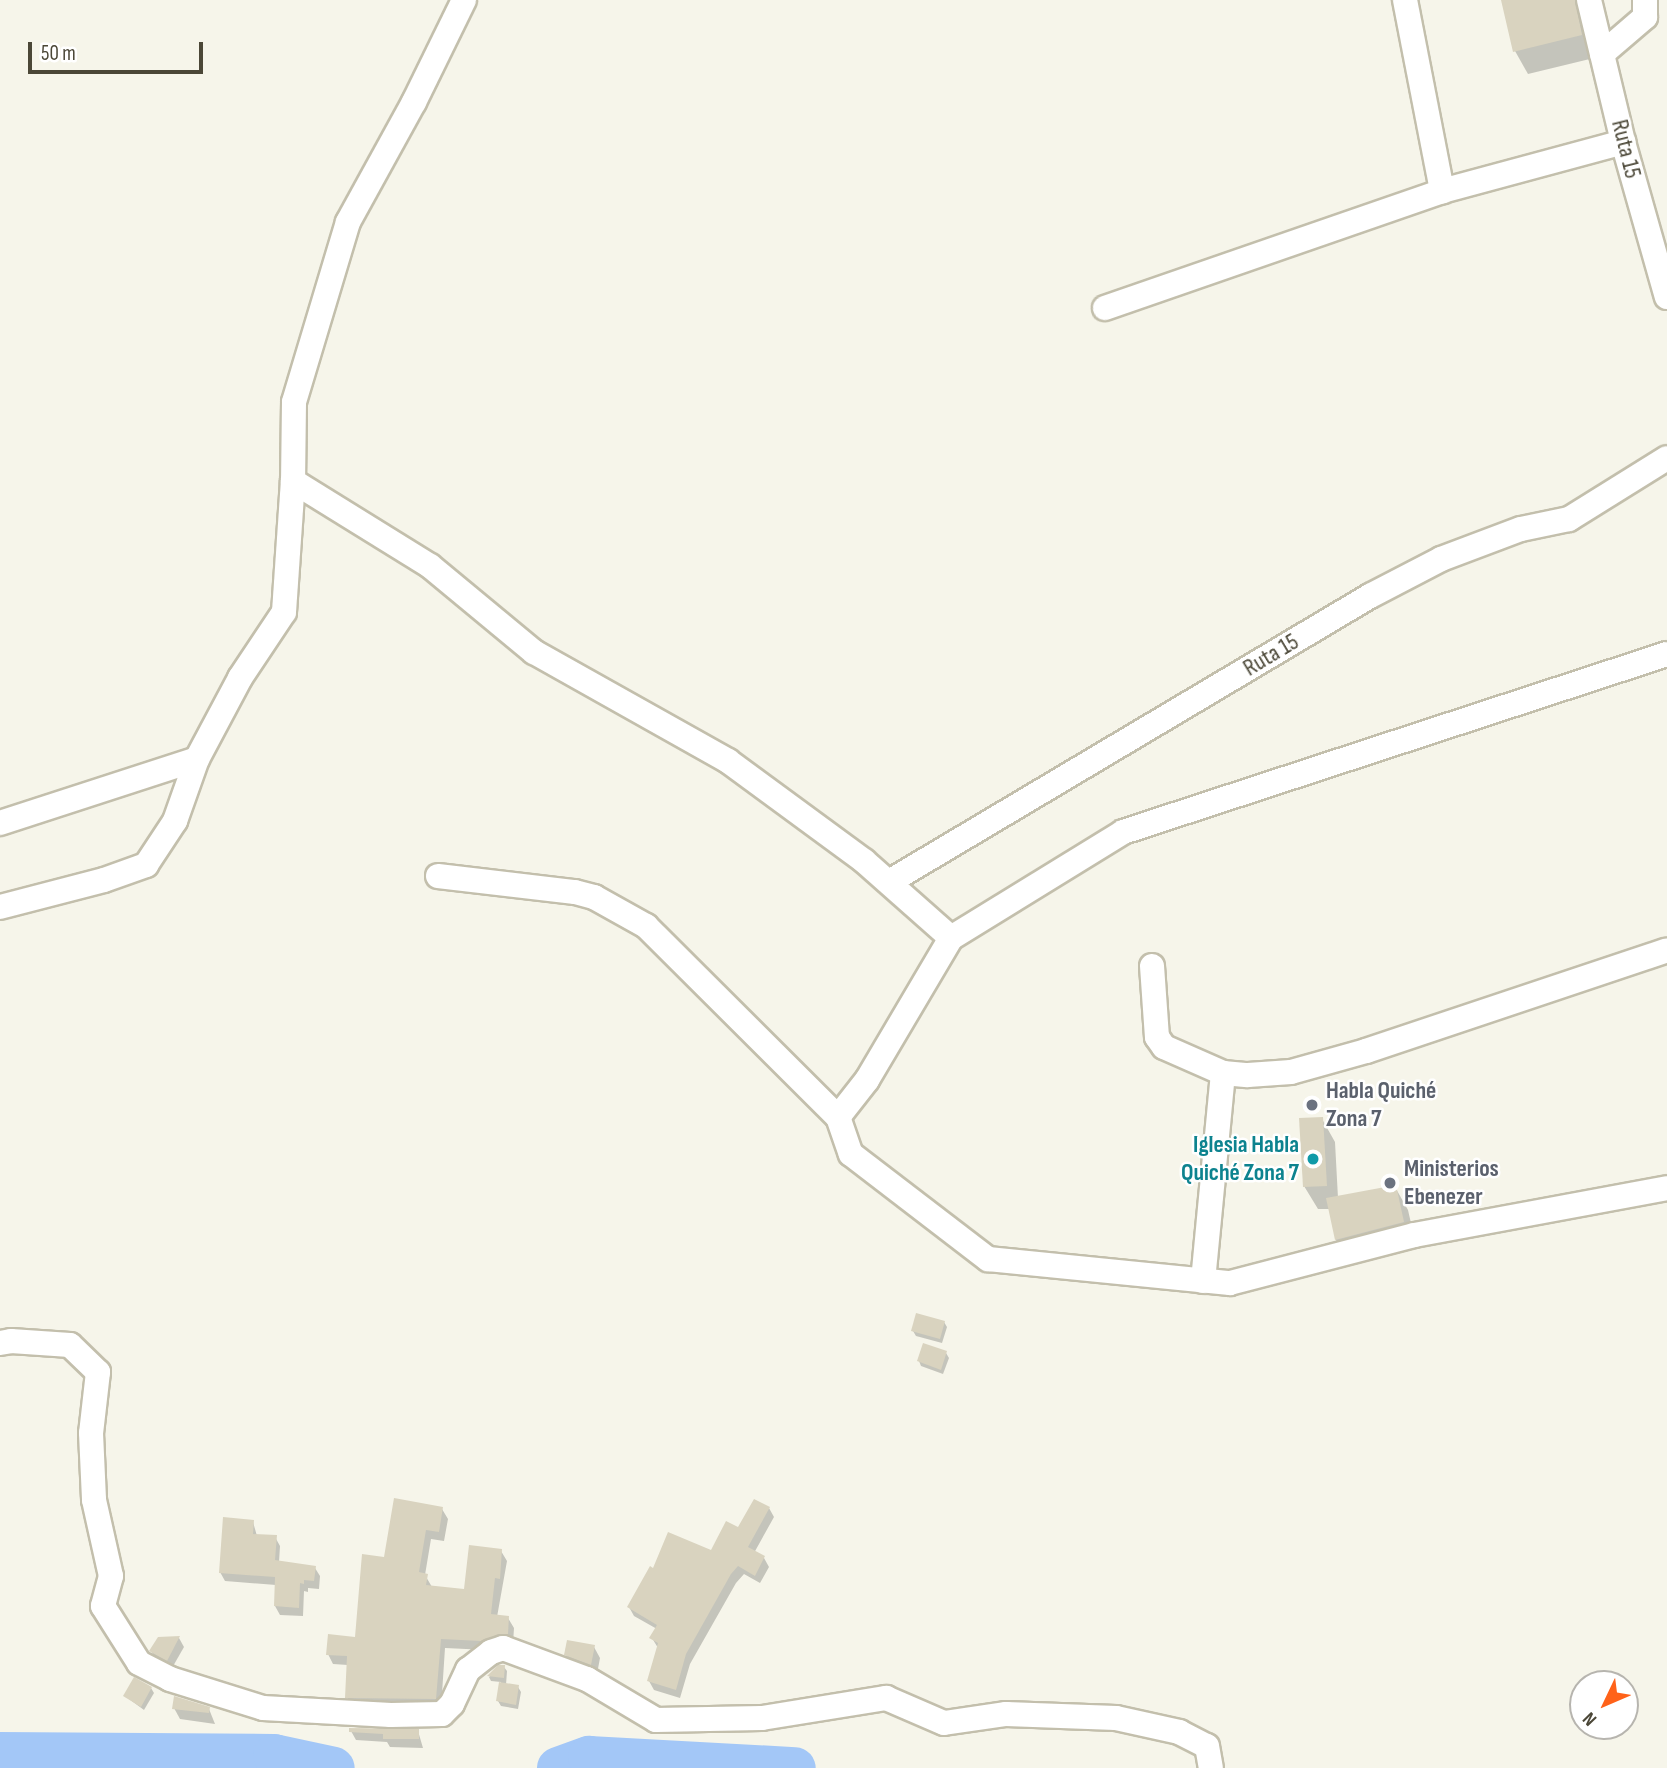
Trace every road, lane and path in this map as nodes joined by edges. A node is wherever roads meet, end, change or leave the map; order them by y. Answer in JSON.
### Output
{"nodes":[{"id":1,"x":464,"y":0,"type":"edge"},
{"id":2,"x":1405,"y":0,"type":"edge"},
{"id":3,"x":1589,"y":0,"type":"edge"},
{"id":4,"x":1645,"y":0,"type":"edge"},
{"id":5,"x":1602,"y":54,"type":"junction"},
{"id":6,"x":1623,"y":142,"type":"junction"},
{"id":7,"x":1442,"y":191,"type":"junction"},
{"id":8,"x":1667,"y":297,"type":"edge"},
{"id":9,"x":1105,"y":307,"type":"dead end"},
{"id":10,"x":1667,"y":458,"type":"edge"},
{"id":11,"x":293,"y":481,"type":"junction"},
{"id":12,"x":1667,"y":654,"type":"edge"},
{"id":13,"x":197,"y":759,"type":"junction"},
{"id":14,"x":0,"y":823,"type":"edge"},
{"id":15,"x":438,"y":876,"type":"dead end"},
{"id":16,"x":889,"y":882,"type":"junction"},
{"id":17,"x":0,"y":907,"type":"edge"},
{"id":18,"x":951,"y":938,"type":"junction"},
{"id":19,"x":1667,"y":950,"type":"edge"},
{"id":20,"x":1152,"y":966,"type":"dead end"},
{"id":21,"x":1223,"y":1073,"type":"junction"},
{"id":22,"x":838,"y":1117,"type":"junction"},
{"id":23,"x":1667,"y":1188,"type":"edge"},
{"id":24,"x":1203,"y":1281,"type":"junction"},
{"id":25,"x":0,"y":1343,"type":"edge"},
{"id":26,"x":1209,"y":1757,"type":"edge"}],
"edges":[{"from":1,"to":11,"type":"street"},
{"from":2,"to":7,"type":"street"},
{"from":3,"to":5,"type":"street","name":"Ruta 15"},
{"from":4,"to":5,"type":"street"},
{"from":5,"to":6,"type":"street","name":"Ruta 15"},
{"from":6,"to":7,"type":"street"},
{"from":6,"to":8,"type":"street","name":"Ruta 15"},
{"from":7,"to":9,"type":"street"},
{"from":10,"to":16,"type":"street","name":"Ruta 15"},
{"from":11,"to":13,"type":"street"},
{"from":11,"to":16,"type":"street"},
{"from":12,"to":18,"type":"street"},
{"from":13,"to":14,"type":"street"},
{"from":13,"to":17,"type":"street"},
{"from":15,"to":22,"type":"street"},
{"from":16,"to":18,"type":"street"},
{"from":18,"to":22,"type":"street"},
{"from":19,"to":21,"type":"street"},
{"from":20,"to":21,"type":"street"},
{"from":21,"to":24,"type":"street"},
{"from":22,"to":24,"type":"street"},
{"from":23,"to":24,"type":"street"},
{"from":25,"to":26,"type":"street"}]}
